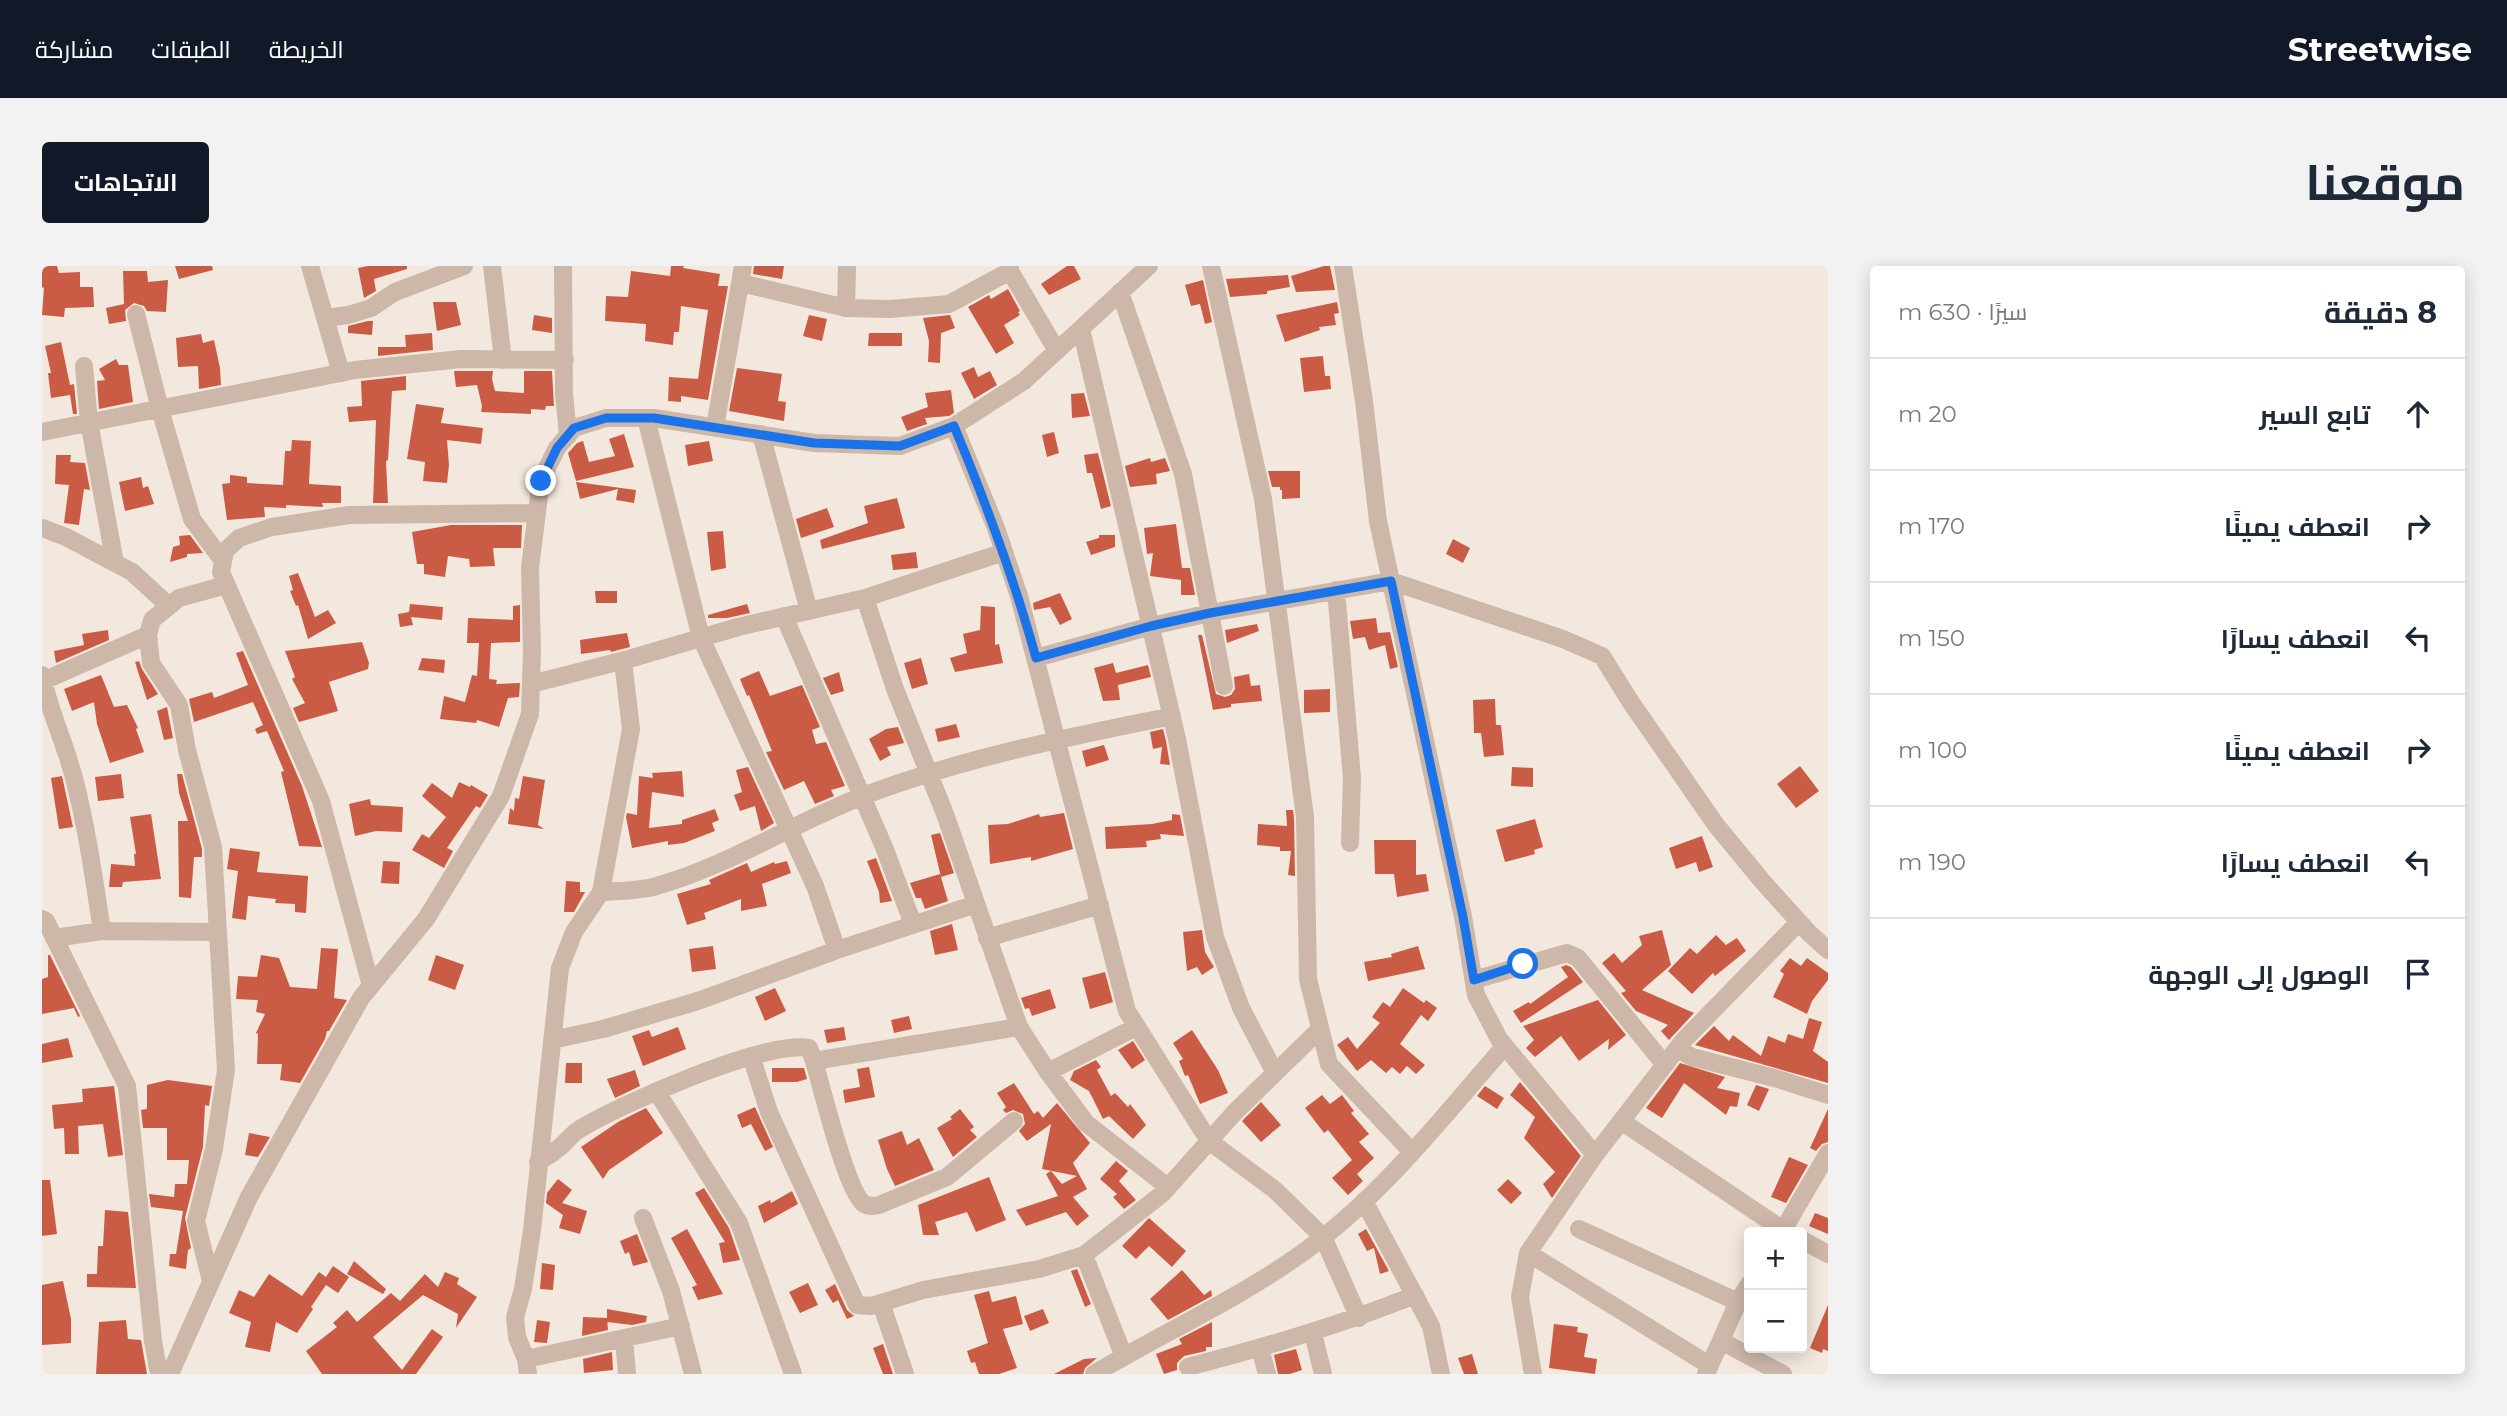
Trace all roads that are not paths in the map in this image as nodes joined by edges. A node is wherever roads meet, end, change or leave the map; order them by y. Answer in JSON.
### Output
{"nodes":[{"id":1,"x":310,"y":266,"type":"edge"},
{"id":2,"x":464,"y":266,"type":"edge"},
{"id":3,"x":492,"y":266,"type":"edge"},
{"id":4,"x":563,"y":266,"type":"edge"},
{"id":5,"x":847,"y":266,"type":"edge"},
{"id":6,"x":1149,"y":266,"type":"edge"},
{"id":7,"x":1211,"y":266,"type":"edge"},
{"id":8,"x":1343,"y":266,"type":"edge"},
{"id":9,"x":1010,"y":269,"type":"edge"},
{"id":10,"x":742,"y":275,"type":"edge"},
{"id":11,"x":1120,"y":292,"type":"junction"},
{"id":12,"x":846,"y":308,"type":"junction"},
{"id":13,"x":136,"y":314,"type":"dead end"},
{"id":14,"x":325,"y":318,"type":"junction"},
{"id":15,"x":1081,"y":329,"type":"junction"},
{"id":16,"x":1057,"y":351,"type":"junction"},
{"id":17,"x":503,"y":359,"type":"junction"},
{"id":18,"x":565,"y":360,"type":"junction"},
{"id":19,"x":84,"y":366,"type":"dead end"},
{"id":20,"x":341,"y":373,"type":"junction"},
{"id":21,"x":160,"y":409,"type":"junction"},
{"id":22,"x":646,"y":418,"type":"junction"},
{"id":23,"x":89,"y":422,"type":"junction"},
{"id":24,"x":954,"y":426,"type":"junction"},
{"id":25,"x":715,"y":427,"type":"junction"},
{"id":26,"x":42,"y":432,"type":"edge"},
{"id":27,"x":761,"y":434,"type":"junction"},
{"id":28,"x":568,"y":436,"type":"junction"},
{"id":29,"x":537,"y":513,"type":"junction"},
{"id":30,"x":42,"y":528,"type":"edge"},
{"id":31,"x":1004,"y":552,"type":"junction"},
{"id":32,"x":223,"y":561,"type":"junction"},
{"id":33,"x":115,"y":563,"type":"junction"},
{"id":34,"x":1391,"y":581,"type":"junction"},
{"id":35,"x":226,"y":585,"type":"junction"},
{"id":36,"x":1336,"y":590,"type":"junction"},
{"id":37,"x":865,"y":598,"type":"junction"},
{"id":38,"x":1276,"y":600,"type":"junction"},
{"id":39,"x":169,"y":606,"type":"junction"},
{"id":40,"x":809,"y":611,"type":"junction"},
{"id":41,"x":1210,"y":613,"type":"junction"},
{"id":42,"x":784,"y":616,"type":"junction"},
{"id":43,"x":1151,"y":626,"type":"junction"},
{"id":44,"x":148,"y":635,"type":"junction"},
{"id":45,"x":701,"y":638,"type":"junction"},
{"id":46,"x":1036,"y":658,"type":"junction"},
{"id":47,"x":623,"y":661,"type":"junction"},
{"id":48,"x":43,"y":678,"type":"edge"},
{"id":49,"x":531,"y":684,"type":"junction"},
{"id":50,"x":1224,"y":686,"type":"dead end"},
{"id":51,"x":1172,"y":716,"type":"junction"},
{"id":52,"x":1057,"y":739,"type":"junction"},
{"id":53,"x":929,"y":774,"type":"junction"},
{"id":54,"x":862,"y":797,"type":"junction"},
{"id":55,"x":790,"y":829,"type":"junction"},
{"id":56,"x":1350,"y":843,"type":"dead end"},
{"id":57,"x":601,"y":892,"type":"junction"},
{"id":58,"x":975,"y":904,"type":"junction"},
{"id":59,"x":1100,"y":905,"type":"junction"},
{"id":60,"x":42,"y":919,"type":"edge"},
{"id":61,"x":1799,"y":922,"type":"junction"},
{"id":62,"x":914,"y":924,"type":"junction"},
{"id":63,"x":102,"y":931,"type":"junction"},
{"id":64,"x":218,"y":932,"type":"junction"},
{"id":65,"x":54,"y":938,"type":"junction"},
{"id":66,"x":987,"y":938,"type":"junction"},
{"id":67,"x":837,"y":950,"type":"junction"},
{"id":68,"x":1828,"y":950,"type":"edge"},
{"id":69,"x":1474,"y":980,"type":"junction"},
{"id":70,"x":371,"y":986,"type":"junction"},
{"id":71,"x":1019,"y":1027,"type":"junction"},
{"id":72,"x":1136,"y":1027,"type":"junction"},
{"id":73,"x":1320,"y":1029,"type":"junction"},
{"id":74,"x":552,"y":1040,"type":"junction"},
{"id":75,"x":1504,"y":1046,"type":"junction"},
{"id":76,"x":1676,"y":1049,"type":"junction"},
{"id":77,"x":751,"y":1056,"type":"junction"},
{"id":78,"x":814,"y":1061,"type":"junction"},
{"id":79,"x":1665,"y":1065,"type":"junction"},
{"id":80,"x":1048,"y":1072,"type":"junction"},
{"id":81,"x":1275,"y":1073,"type":"junction"},
{"id":82,"x":657,"y":1092,"type":"junction"},
{"id":83,"x":1828,"y":1095,"type":"edge"},
{"id":84,"x":1014,"y":1121,"type":"dead end"},
{"id":85,"x":1622,"y":1121,"type":"junction"},
{"id":86,"x":1209,"y":1141,"type":"junction"},
{"id":87,"x":1411,"y":1151,"type":"junction"},
{"id":88,"x":1828,"y":1153,"type":"edge"},
{"id":89,"x":1595,"y":1156,"type":"junction"},
{"id":90,"x":538,"y":1162,"type":"junction"},
{"id":91,"x":1168,"y":1187,"type":"junction"},
{"id":92,"x":1364,"y":1201,"type":"junction"},
{"id":93,"x":643,"y":1218,"type":"dead end"},
{"id":94,"x":1777,"y":1227,"type":"edge"},
{"id":95,"x":1787,"y":1227,"type":"edge"},
{"id":96,"x":1579,"y":1229,"type":"dead end"},
{"id":97,"x":1322,"y":1237,"type":"junction"},
{"id":98,"x":1807,"y":1243,"type":"edge"},
{"id":99,"x":1528,"y":1253,"type":"junction"},
{"id":100,"x":1828,"y":1254,"type":"edge"},
{"id":101,"x":1084,"y":1255,"type":"junction"},
{"id":102,"x":211,"y":1281,"type":"junction"},
{"id":103,"x":1745,"y":1290,"type":"edge"},
{"id":104,"x":1415,"y":1295,"type":"junction"},
{"id":105,"x":1738,"y":1302,"type":"junction"},
{"id":106,"x":881,"y":1303,"type":"junction"},
{"id":107,"x":1359,"y":1318,"type":"junction"},
{"id":108,"x":681,"y":1326,"type":"junction"},
{"id":109,"x":1313,"y":1333,"type":"junction"},
{"id":110,"x":624,"y":1338,"type":"junction"},
{"id":111,"x":1721,"y":1341,"type":"junction"},
{"id":112,"x":1260,"y":1348,"type":"junction"},
{"id":113,"x":1124,"y":1357,"type":"junction"},
{"id":114,"x":527,"y":1366,"type":"edge"},
{"id":115,"x":1188,"y":1367,"type":"dead end"},
{"id":116,"x":1707,"y":1370,"type":"edge"},
{"id":117,"x":159,"y":1374,"type":"edge"},
{"id":118,"x":170,"y":1374,"type":"edge"},
{"id":119,"x":627,"y":1374,"type":"edge"},
{"id":120,"x":693,"y":1374,"type":"edge"},
{"id":121,"x":793,"y":1374,"type":"edge"},
{"id":122,"x":905,"y":1374,"type":"edge"},
{"id":123,"x":1094,"y":1374,"type":"edge"},
{"id":124,"x":1267,"y":1374,"type":"edge"},
{"id":125,"x":1323,"y":1374,"type":"edge"},
{"id":126,"x":1441,"y":1374,"type":"edge"},
{"id":127,"x":1533,"y":1374,"type":"edge"},
{"id":128,"x":1783,"y":1374,"type":"edge"}],
"edges":[{"from":1,"to":14,"type":"street"},
{"from":2,"to":14,"type":"street"},
{"from":3,"to":17,"type":"street"},
{"from":4,"to":18,"type":"street"},
{"from":5,"to":12,"type":"street"},
{"from":6,"to":11,"type":"street"},
{"from":7,"to":38,"type":"street"},
{"from":8,"to":34,"type":"street"},
{"from":9,"to":12,"type":"street"},
{"from":9,"to":16,"type":"street"},
{"from":10,"to":12,"type":"street"},
{"from":10,"to":25,"type":"street"},
{"from":11,"to":15,"type":"street"},
{"from":11,"to":41,"type":"street"},
{"from":13,"to":21,"type":"street"},
{"from":14,"to":20,"type":"street"},
{"from":15,"to":16,"type":"street"},
{"from":15,"to":43,"type":"street"},
{"from":16,"to":24,"type":"street"},
{"from":17,"to":18,"type":"street"},
{"from":17,"to":20,"type":"street"},
{"from":18,"to":28,"type":"street"},
{"from":19,"to":23,"type":"street"},
{"from":20,"to":21,"type":"street"},
{"from":21,"to":23,"type":"street"},
{"from":21,"to":32,"type":"street"},
{"from":22,"to":25,"type":"street"},
{"from":22,"to":28,"type":"street"},
{"from":22,"to":45,"type":"street"},
{"from":23,"to":26,"type":"street"},
{"from":23,"to":33,"type":"street"},
{"from":24,"to":27,"type":"street"},
{"from":24,"to":31,"type":"street"},
{"from":25,"to":27,"type":"street"},
{"from":27,"to":40,"type":"street"},
{"from":28,"to":29,"type":"street"},
{"from":29,"to":32,"type":"street"},
{"from":29,"to":49,"type":"street"},
{"from":30,"to":33,"type":"street"},
{"from":31,"to":37,"type":"street"},
{"from":31,"to":46,"type":"street"},
{"from":32,"to":35,"type":"street"},
{"from":33,"to":39,"type":"street"},
{"from":34,"to":36,"type":"street"},
{"from":34,"to":61,"type":"street"},
{"from":34,"to":69,"type":"street"},
{"from":35,"to":39,"type":"street"},
{"from":35,"to":70,"type":"street"},
{"from":36,"to":38,"type":"street"},
{"from":36,"to":56,"type":"street"},
{"from":37,"to":40,"type":"street"},
{"from":37,"to":53,"type":"street"},
{"from":38,"to":41,"type":"street"},
{"from":38,"to":73,"type":"street"},
{"from":39,"to":44,"type":"street"},
{"from":40,"to":42,"type":"street"},
{"from":41,"to":43,"type":"street"},
{"from":41,"to":50,"type":"street"},
{"from":42,"to":45,"type":"street"},
{"from":42,"to":54,"type":"street"},
{"from":43,"to":46,"type":"street"},
{"from":43,"to":51,"type":"street"},
{"from":44,"to":48,"type":"street"},
{"from":44,"to":64,"type":"street"},
{"from":45,"to":47,"type":"street"},
{"from":45,"to":55,"type":"street"},
{"from":46,"to":52,"type":"street"},
{"from":47,"to":49,"type":"street"},
{"from":47,"to":57,"type":"street"},
{"from":48,"to":63,"type":"street"},
{"from":49,"to":70,"type":"street"},
{"from":51,"to":52,"type":"street"},
{"from":51,"to":81,"type":"street"},
{"from":52,"to":53,"type":"street"},
{"from":52,"to":59,"type":"street"},
{"from":53,"to":54,"type":"street"},
{"from":53,"to":58,"type":"street"},
{"from":54,"to":55,"type":"street"},
{"from":54,"to":62,"type":"street"},
{"from":55,"to":57,"type":"street"},
{"from":55,"to":67,"type":"street"},
{"from":57,"to":74,"type":"street"},
{"from":58,"to":62,"type":"street"},
{"from":58,"to":66,"type":"street"},
{"from":59,"to":66,"type":"street"},
{"from":59,"to":72,"type":"street"},
{"from":60,"to":65,"type":"street"},
{"from":61,"to":68,"type":"street"},
{"from":61,"to":76,"type":"street"},
{"from":62,"to":67,"type":"street"},
{"from":63,"to":64,"type":"street"},
{"from":63,"to":65,"type":"street"},
{"from":64,"to":102,"type":"street"},
{"from":65,"to":117,"type":"street"},
{"from":66,"to":71,"type":"street"},
{"from":67,"to":74,"type":"street"},
{"from":69,"to":75,"type":"street"},
{"from":69,"to":79,"type":"street"},
{"from":70,"to":102,"type":"street"},
{"from":71,"to":78,"type":"street"},
{"from":71,"to":80,"type":"street"},
{"from":72,"to":80,"type":"street"},
{"from":72,"to":86,"type":"street"},
{"from":73,"to":81,"type":"street"},
{"from":73,"to":87,"type":"street"},
{"from":74,"to":90,"type":"street"},
{"from":75,"to":87,"type":"street"},
{"from":75,"to":89,"type":"street"},
{"from":76,"to":79,"type":"street"},
{"from":76,"to":83,"type":"street"},
{"from":77,"to":78,"type":"street"},
{"from":77,"to":82,"type":"street"},
{"from":77,"to":106,"type":"street"},
{"from":78,"to":84,"type":"street"},
{"from":79,"to":85,"type":"street"},
{"from":80,"to":91,"type":"street"},
{"from":81,"to":86,"type":"street"},
{"from":82,"to":90,"type":"street"},
{"from":82,"to":121,"type":"street"},
{"from":85,"to":89,"type":"street"},
{"from":85,"to":94,"type":"street"},
{"from":86,"to":91,"type":"street"},
{"from":86,"to":97,"type":"street"},
{"from":87,"to":92,"type":"street"},
{"from":88,"to":95,"type":"street"},
{"from":89,"to":99,"type":"street"},
{"from":90,"to":114,"type":"street"},
{"from":91,"to":101,"type":"street"},
{"from":92,"to":97,"type":"street"},
{"from":92,"to":104,"type":"street"},
{"from":93,"to":108,"type":"street"},
{"from":96,"to":105,"type":"street"},
{"from":97,"to":107,"type":"street"},
{"from":97,"to":113,"type":"street"},
{"from":98,"to":100,"type":"street"},
{"from":99,"to":116,"type":"street"},
{"from":99,"to":127,"type":"street"},
{"from":101,"to":106,"type":"street"},
{"from":101,"to":113,"type":"street"},
{"from":102,"to":118,"type":"street"},
{"from":103,"to":105,"type":"street"},
{"from":104,"to":107,"type":"street"},
{"from":104,"to":126,"type":"street"},
{"from":105,"to":111,"type":"street"},
{"from":106,"to":122,"type":"street"},
{"from":107,"to":109,"type":"street"},
{"from":108,"to":110,"type":"street"},
{"from":108,"to":120,"type":"street"},
{"from":109,"to":112,"type":"street"},
{"from":109,"to":125,"type":"street"},
{"from":110,"to":114,"type":"street"},
{"from":110,"to":119,"type":"street"},
{"from":111,"to":116,"type":"street"},
{"from":111,"to":128,"type":"street"},
{"from":112,"to":115,"type":"street"},
{"from":112,"to":124,"type":"street"},
{"from":113,"to":123,"type":"street"}]}
